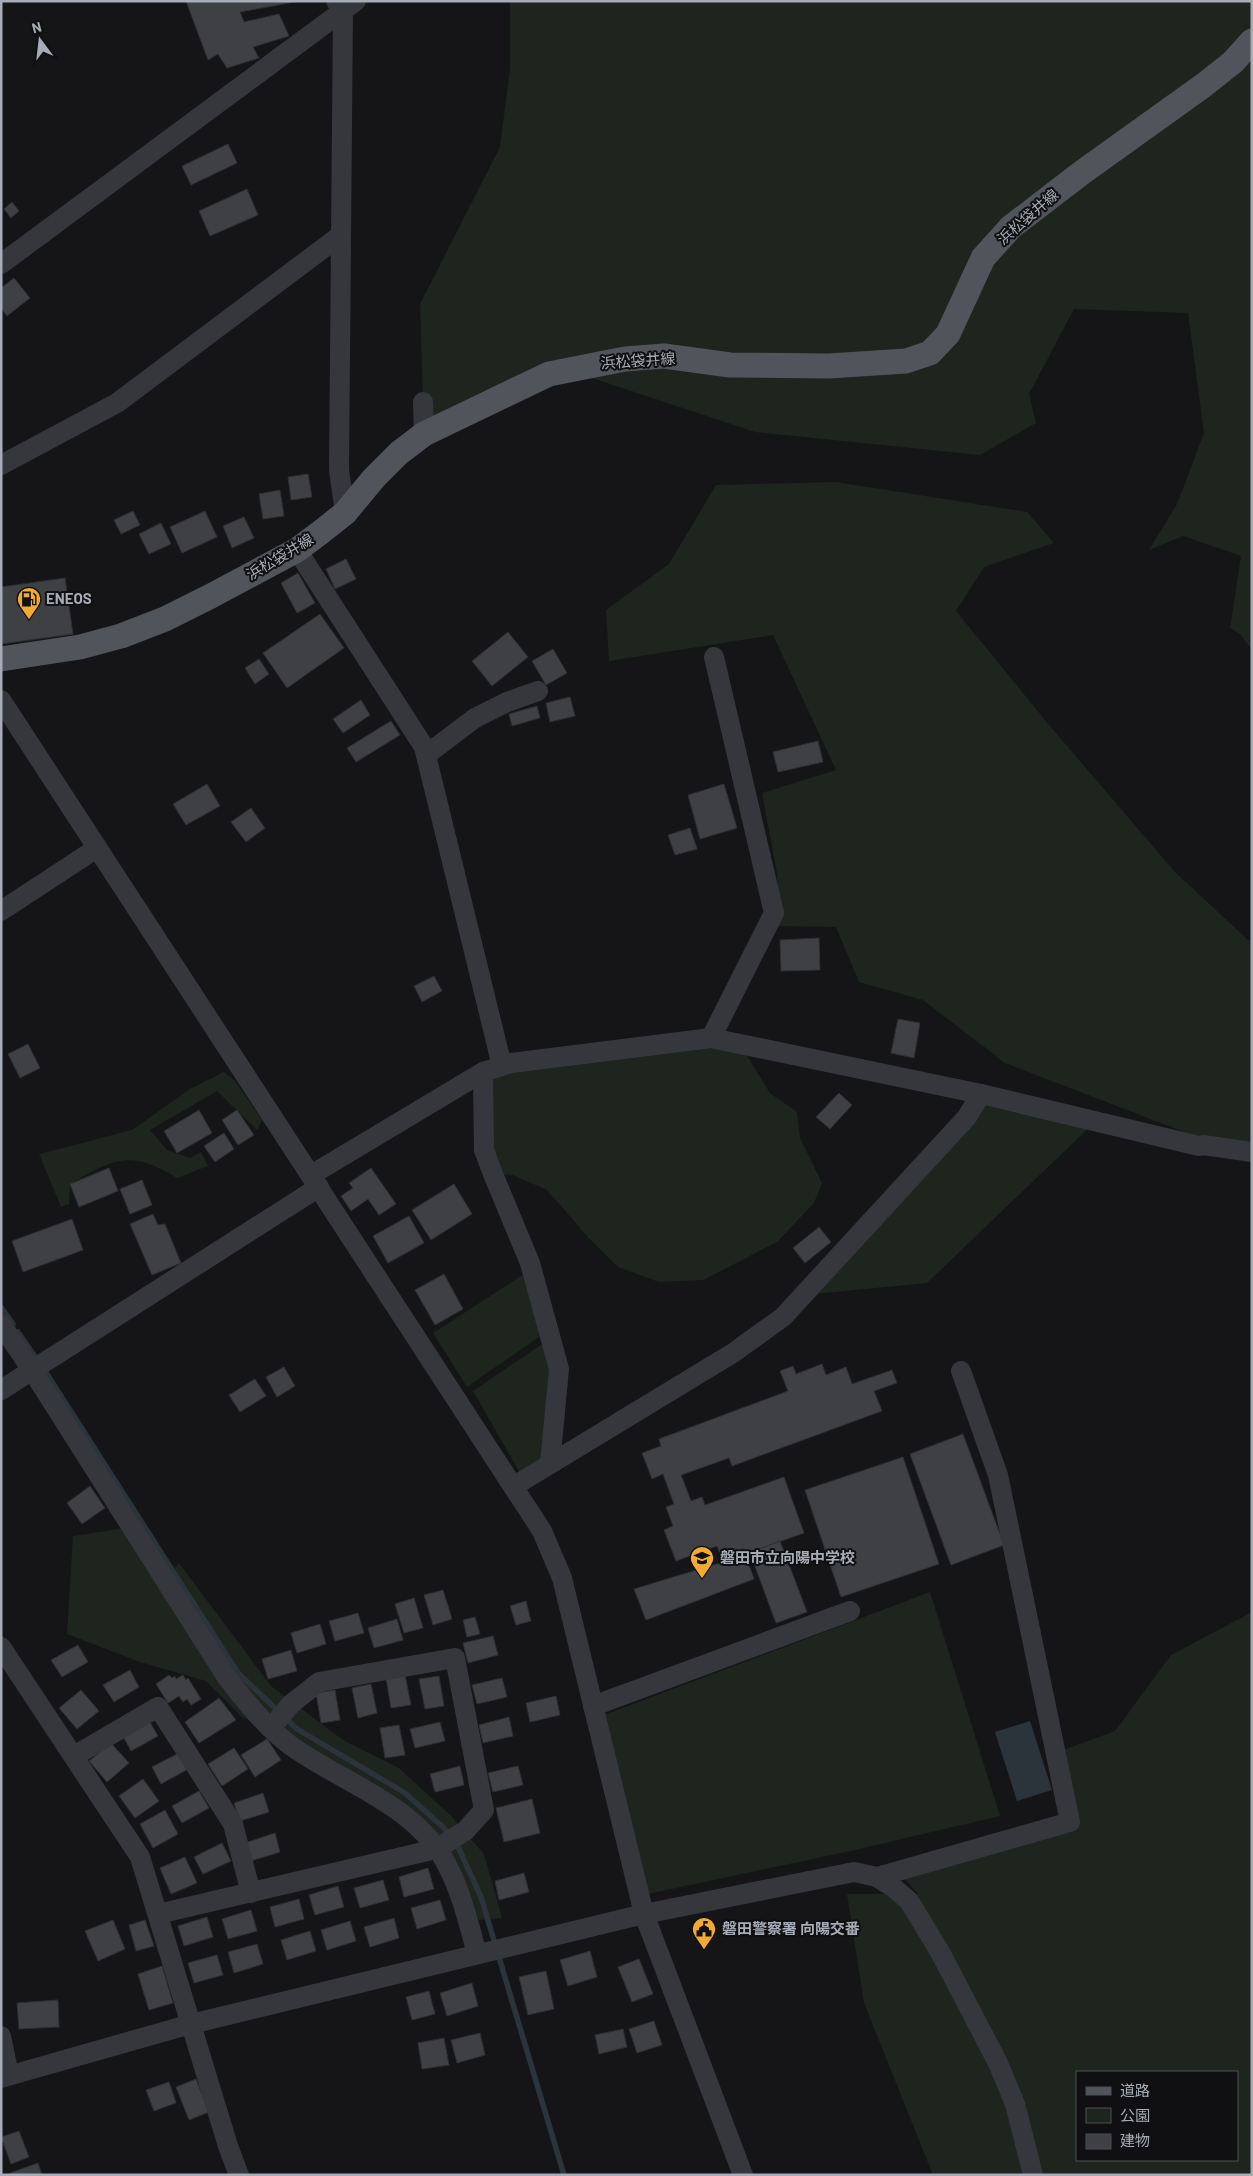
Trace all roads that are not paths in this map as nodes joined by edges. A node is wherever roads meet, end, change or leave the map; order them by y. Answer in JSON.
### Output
{"nodes":[{"id":1,"x":345,"y":4,"type":"edge"},
{"id":2,"x":1252,"y":41,"type":"edge"},
{"id":3,"x":341,"y":235,"type":"junction"},
{"id":4,"x":1,"y":264,"type":"edge"},
{"id":5,"x":422,"y":402,"type":"dead end"},
{"id":6,"x":424,"y":434,"type":"junction"},
{"id":7,"x":1,"y":465,"type":"edge"},
{"id":8,"x":345,"y":513,"type":"junction"},
{"id":9,"x":298,"y":550,"type":"junction"},
{"id":10,"x":714,"y":657,"type":"dead end"},
{"id":11,"x":1,"y":659,"type":"edge"},
{"id":12,"x":538,"y":691,"type":"dead end"},
{"id":13,"x":1,"y":700,"type":"edge"},
{"id":14,"x":426,"y":755,"type":"junction"},
{"id":15,"x":97,"y":848,"type":"junction"},
{"id":16,"x":1,"y":911,"type":"edge"},
{"id":17,"x":711,"y":1038,"type":"junction"},
{"id":18,"x":492,"y":1069,"type":"junction"},
{"id":19,"x":981,"y":1094,"type":"junction"},
{"id":20,"x":1252,"y":1152,"type":"edge"},
{"id":21,"x":315,"y":1181,"type":"junction"},
{"id":22,"x":1,"y":1324,"type":"edge"},
{"id":23,"x":32,"y":1370,"type":"junction"},
{"id":24,"x":961,"y":1371,"type":"dead end"},
{"id":25,"x":1,"y":1390,"type":"edge"},
{"id":26,"x":550,"y":1464,"type":"junction"},
{"id":27,"x":514,"y":1486,"type":"junction"},
{"id":28,"x":850,"y":1611,"type":"dead end"},
{"id":29,"x":1,"y":1646,"type":"edge"},
{"id":30,"x":593,"y":1706,"type":"junction"},
{"id":31,"x":271,"y":1728,"type":"junction"},
{"id":32,"x":74,"y":1756,"type":"junction"},
{"id":33,"x":436,"y":1850,"type":"junction"},
{"id":34,"x":877,"y":1878,"type":"junction"},
{"id":35,"x":251,"y":1892,"type":"junction"},
{"id":36,"x":158,"y":1914,"type":"junction"},
{"id":37,"x":644,"y":1914,"type":"junction"},
{"id":38,"x":477,"y":1954,"type":"junction"},
{"id":39,"x":191,"y":2024,"type":"junction"},
{"id":40,"x":1,"y":2036,"type":"edge"},
{"id":41,"x":5,"y":2076,"type":"edge"},
{"id":42,"x":239,"y":2175,"type":"edge"},
{"id":43,"x":744,"y":2175,"type":"edge"},
{"id":44,"x":1033,"y":2175,"type":"edge"}],
"edges":[{"from":1,"to":3,"type":"street"},
{"from":1,"to":4,"type":"street"},
{"from":2,"to":6,"type":"main road","name":"浜松袋井線"},
{"from":3,"to":7,"type":"street"},
{"from":3,"to":8,"type":"street"},
{"from":5,"to":6,"type":"street"},
{"from":6,"to":8,"type":"main road","name":"浜松袋井線"},
{"from":8,"to":9,"type":"main road","name":"浜松袋井線"},
{"from":9,"to":11,"type":"main road","name":"浜松袋井線"},
{"from":9,"to":14,"type":"street"},
{"from":10,"to":17,"type":"street"},
{"from":12,"to":14,"type":"street"},
{"from":13,"to":15,"type":"street"},
{"from":14,"to":18,"type":"street"},
{"from":15,"to":16,"type":"street"},
{"from":15,"to":21,"type":"street"},
{"from":17,"to":18,"type":"street"},
{"from":17,"to":19,"type":"street"},
{"from":18,"to":21,"type":"street"},
{"from":18,"to":26,"type":"street"},
{"from":19,"to":20,"type":"street"},
{"from":19,"to":26,"type":"street"},
{"from":21,"to":23,"type":"street"},
{"from":21,"to":27,"type":"street"},
{"from":22,"to":23,"type":"street"},
{"from":23,"to":25,"type":"street"},
{"from":23,"to":31,"type":"street"},
{"from":24,"to":34,"type":"street"},
{"from":26,"to":27,"type":"street"},
{"from":27,"to":30,"type":"street"},
{"from":28,"to":30,"type":"street"},
{"from":29,"to":32,"type":"street"},
{"from":30,"to":37,"type":"street"},
{"from":31,"to":33,"type":"street"},
{"from":31,"to":33,"type":"street"},
{"from":32,"to":35,"type":"street"},
{"from":32,"to":36,"type":"street"},
{"from":33,"to":35,"type":"street"},
{"from":33,"to":38,"type":"street"},
{"from":34,"to":37,"type":"street"},
{"from":34,"to":44,"type":"street"},
{"from":35,"to":36,"type":"street"},
{"from":36,"to":39,"type":"street"},
{"from":37,"to":38,"type":"street"},
{"from":37,"to":43,"type":"street"},
{"from":38,"to":39,"type":"street"},
{"from":39,"to":41,"type":"street"},
{"from":39,"to":42,"type":"street"},
{"from":40,"to":41,"type":"street"}]}
